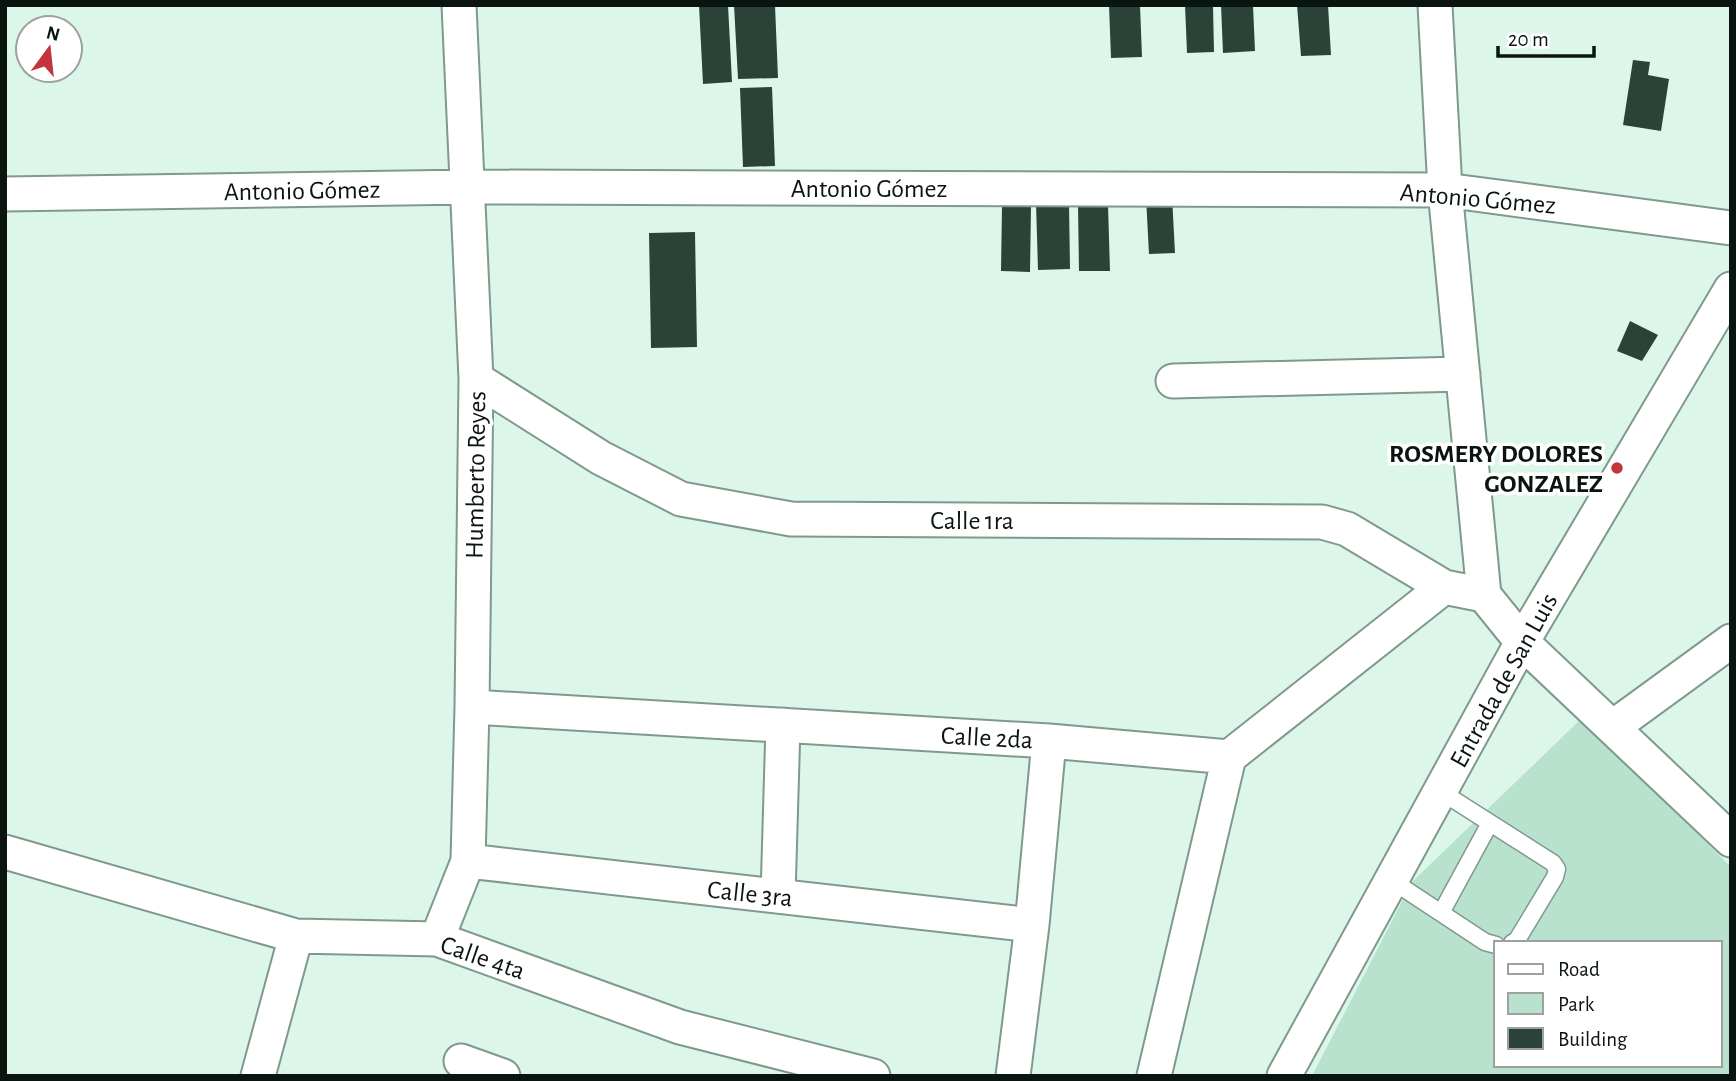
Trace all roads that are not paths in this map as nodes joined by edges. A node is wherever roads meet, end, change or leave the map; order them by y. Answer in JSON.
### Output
{"nodes":[{"id":1,"x":459,"y":5,"type":"edge"},
{"id":2,"x":1435,"y":5,"type":"edge"},
{"id":3,"x":469,"y":187,"type":"junction"},
{"id":4,"x":1445,"y":190,"type":"junction"},
{"id":5,"x":5,"y":194,"type":"edge"},
{"id":6,"x":1731,"y":228,"type":"edge"},
{"id":7,"x":1731,"y":289,"type":"edge"},
{"id":8,"x":1463,"y":374,"type":"junction"},
{"id":9,"x":476,"y":379,"type":"junction"},
{"id":10,"x":1172,"y":381,"type":"dead end"},
{"id":11,"x":1444,"y":587,"type":"junction"},
{"id":12,"x":1484,"y":595,"type":"junction"},
{"id":13,"x":1731,"y":641,"type":"edge"},
{"id":14,"x":1522,"y":642,"type":"junction"},
{"id":15,"x":472,"y":707,"type":"junction"},
{"id":16,"x":783,"y":725,"type":"junction"},
{"id":17,"x":1613,"y":727,"type":"junction"},
{"id":18,"x":1049,"y":741,"type":"junction"},
{"id":19,"x":1229,"y":757,"type":"junction"},
{"id":20,"x":1440,"y":791,"type":"junction"},
{"id":21,"x":1490,"y":823,"type":"junction"},
{"id":22,"x":1730,"y":838,"type":"edge"},
{"id":23,"x":5,"y":852,"type":"edge"},
{"id":24,"x":468,"y":861,"type":"junction"},
{"id":25,"x":1391,"y":880,"type":"junction"},
{"id":26,"x":778,"y":896,"type":"junction"},
{"id":27,"x":1441,"y":913,"type":"junction"},
{"id":28,"x":1032,"y":925,"type":"junction"},
{"id":29,"x":296,"y":936,"type":"junction"},
{"id":30,"x":437,"y":939,"type":"junction"},
{"id":31,"x":1515,"y":941,"type":"edge"},
{"id":32,"x":1494,"y":944,"type":"edge"},
{"id":33,"x":461,"y":1061,"type":"dead end"},
{"id":34,"x":258,"y":1076,"type":"edge"},
{"id":35,"x":503,"y":1076,"type":"edge"},
{"id":36,"x":873,"y":1076,"type":"edge"},
{"id":37,"x":1013,"y":1076,"type":"edge"},
{"id":38,"x":1154,"y":1076,"type":"edge"},
{"id":39,"x":1284,"y":1076,"type":"edge"}],
"edges":[{"from":1,"to":3,"type":"street","name":"Humberto Reyes"},
{"from":2,"to":4,"type":"street"},
{"from":3,"to":4,"type":"street","name":"Antonio Gómez"},
{"from":3,"to":5,"type":"street","name":"Antonio Gómez"},
{"from":3,"to":9,"type":"street","name":"Humberto Reyes"},
{"from":4,"to":6,"type":"street","name":"Antonio Gómez"},
{"from":4,"to":8,"type":"street"},
{"from":7,"to":14,"type":"street","name":"Entrada de San Luis"},
{"from":8,"to":10,"type":"street"},
{"from":8,"to":12,"type":"street"},
{"from":9,"to":11,"type":"street","name":"Calle 1ra"},
{"from":9,"to":15,"type":"street","name":"Humberto Reyes"},
{"from":11,"to":12,"type":"street","name":"Calle 1ra"},
{"from":11,"to":19,"type":"street"},
{"from":12,"to":14,"type":"street"},
{"from":13,"to":17,"type":"street"},
{"from":14,"to":17,"type":"street"},
{"from":14,"to":20,"type":"street","name":"Entrada de San Luis"},
{"from":15,"to":16,"type":"street","name":"Calle 2da"},
{"from":15,"to":24,"type":"street","name":"Humberto Reyes"},
{"from":16,"to":18,"type":"street","name":"Calle 2da"},
{"from":16,"to":26,"type":"street"},
{"from":17,"to":22,"type":"street"},
{"from":18,"to":19,"type":"street","name":"Calle 2da"},
{"from":18,"to":28,"type":"street"},
{"from":19,"to":38,"type":"street"},
{"from":20,"to":21,"type":"lane"},
{"from":20,"to":25,"type":"street","name":"Entrada de San Luis"},
{"from":21,"to":27,"type":"lane"},
{"from":21,"to":31,"type":"lane"},
{"from":23,"to":29,"type":"street","name":"Calle 4ta"},
{"from":24,"to":26,"type":"street","name":"Calle 3ra"},
{"from":24,"to":30,"type":"street","name":"Humberto Reyes"},
{"from":25,"to":27,"type":"lane"},
{"from":25,"to":39,"type":"street","name":"Entrada de San Luis"},
{"from":26,"to":28,"type":"street","name":"Calle 3ra"},
{"from":27,"to":32,"type":"lane"},
{"from":28,"to":37,"type":"street"},
{"from":29,"to":30,"type":"street","name":"Calle 4ta"},
{"from":29,"to":34,"type":"street"},
{"from":30,"to":36,"type":"street","name":"Calle 4ta"},
{"from":33,"to":35,"type":"street"}]}
